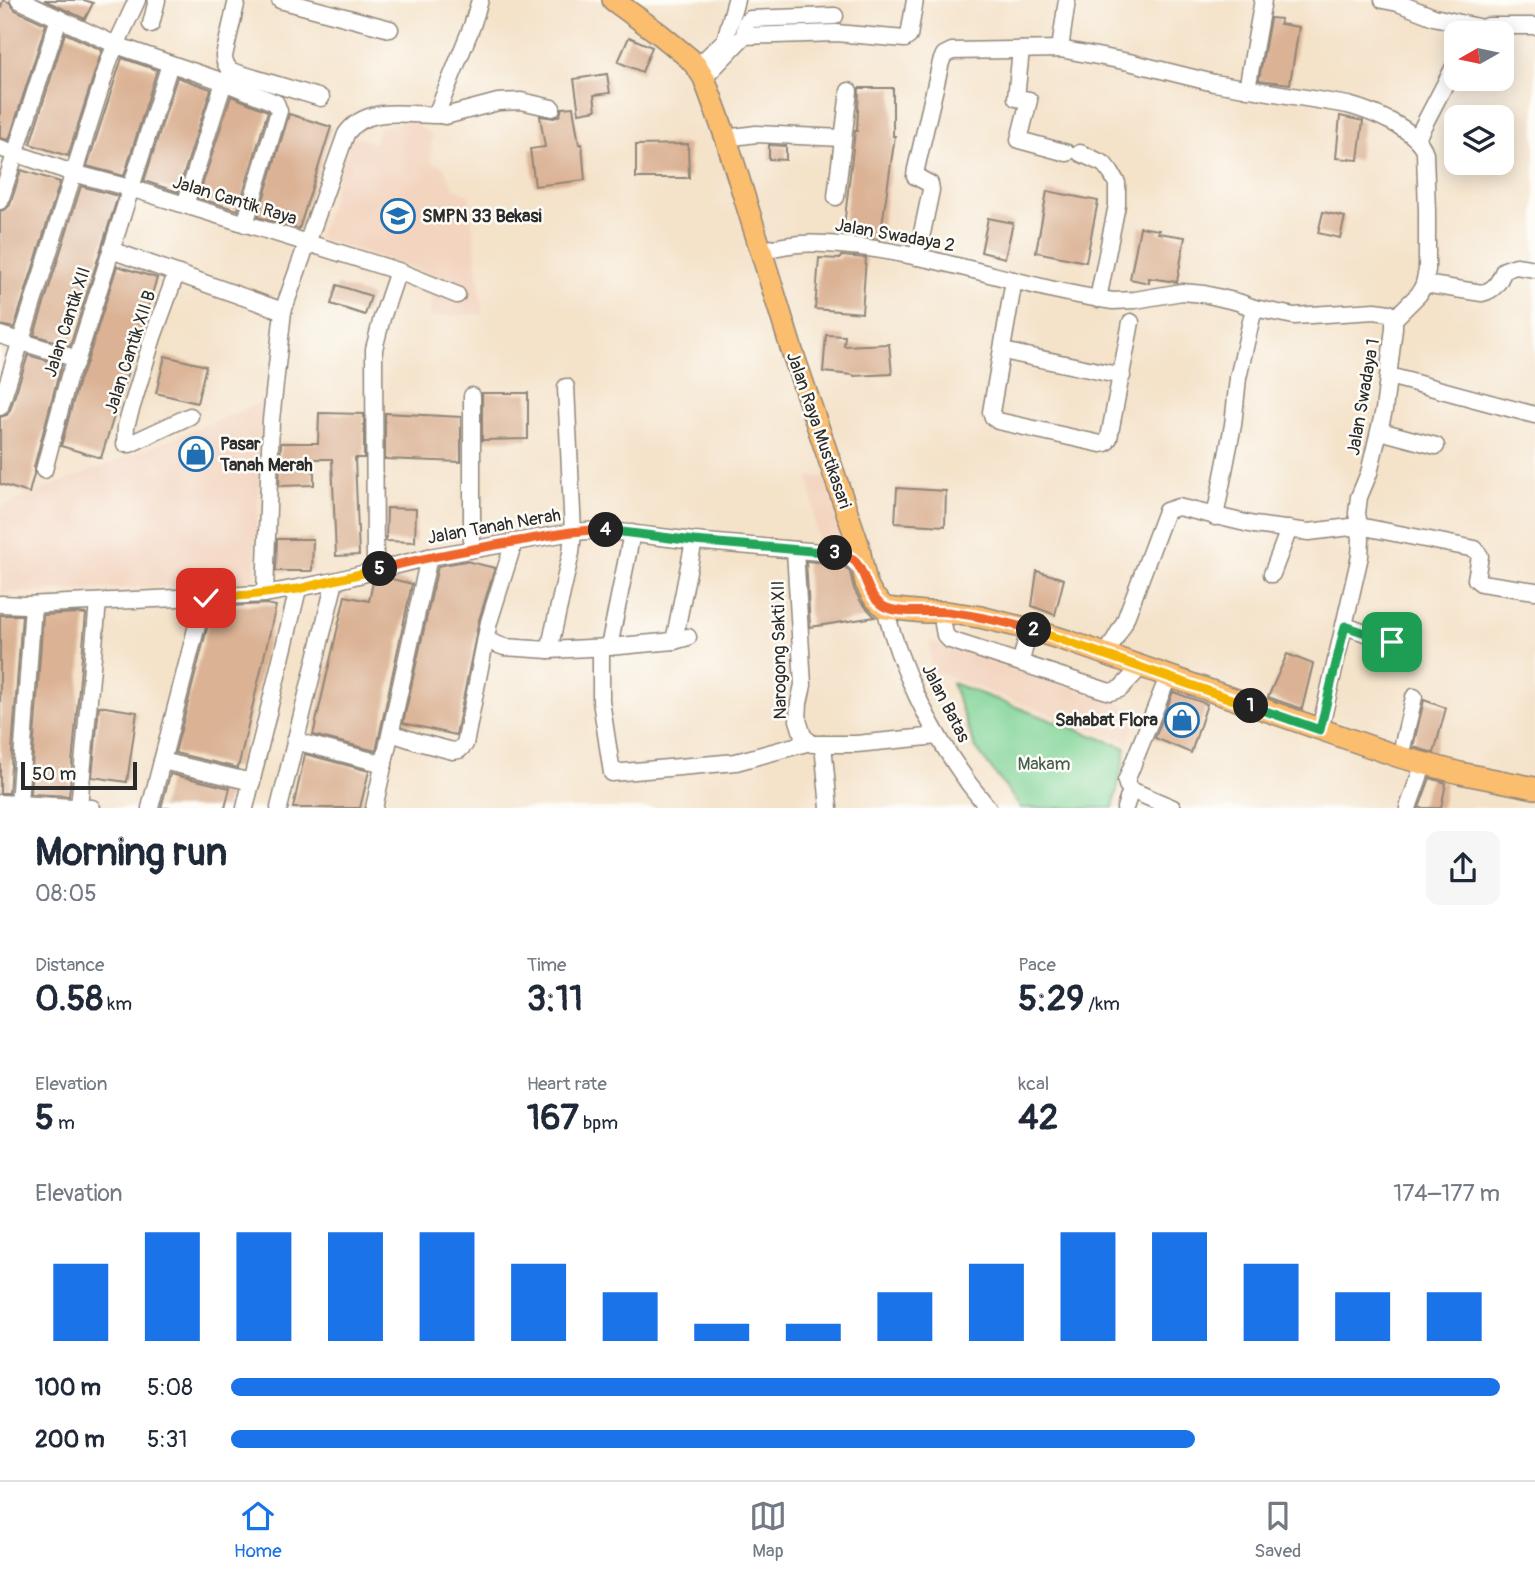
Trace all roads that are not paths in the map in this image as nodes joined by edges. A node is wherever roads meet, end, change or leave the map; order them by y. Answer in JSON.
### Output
{"nodes":[{"id":1,"x":19,"y":0,"type":"edge"},
{"id":2,"x":137,"y":0,"type":"edge"},
{"id":3,"x":157,"y":0,"type":"edge"},
{"id":4,"x":237,"y":0,"type":"edge"},
{"id":5,"x":280,"y":0,"type":"edge"},
{"id":6,"x":480,"y":0,"type":"edge"},
{"id":7,"x":613,"y":0,"type":"edge"},
{"id":8,"x":736,"y":0,"type":"edge"},
{"id":9,"x":915,"y":0,"type":"edge"},
{"id":10,"x":1067,"y":0,"type":"edge"},
{"id":11,"x":1263,"y":0,"type":"edge"},
{"id":12,"x":1383,"y":0,"type":"edge"},
{"id":13,"x":836,"y":8,"type":"edge"},
{"id":14,"x":59,"y":18,"type":"junction"},
{"id":15,"x":1449,"y":21,"type":"edge"},
{"id":16,"x":151,"y":24,"type":"dead end"},
{"id":17,"x":1514,"y":25,"type":"edge"},
{"id":18,"x":1535,"y":26,"type":"edge"},
{"id":19,"x":390,"y":29,"type":"dead end"},
{"id":20,"x":836,"y":33,"type":"junction"},
{"id":21,"x":744,"y":36,"type":"junction"},
{"id":22,"x":116,"y":45,"type":"junction"},
{"id":23,"x":1021,"y":50,"type":"junction"},
{"id":24,"x":1060,"y":50,"type":"junction"},
{"id":25,"x":170,"y":64,"type":"junction"},
{"id":26,"x":700,"y":73,"type":"junction"},
{"id":27,"x":224,"y":82,"type":"junction"},
{"id":28,"x":1444,"y":86,"type":"edge"},
{"id":29,"x":1247,"y":89,"type":"junction"},
{"id":30,"x":849,"y":91,"type":"dead end"},
{"id":31,"x":321,"y":98,"type":"dead end"},
{"id":32,"x":552,"y":108,"type":"dead end"},
{"id":33,"x":440,"y":115,"type":"junction"},
{"id":34,"x":726,"y":138,"type":"junction"},
{"id":35,"x":842,"y":138,"type":"junction"},
{"id":36,"x":1417,"y":138,"type":"junction"},
{"id":37,"x":7,"y":150,"type":"edge"},
{"id":38,"x":73,"y":173,"type":"junction"},
{"id":39,"x":130,"y":188,"type":"junction"},
{"id":40,"x":836,"y":197,"type":"dead end"},
{"id":41,"x":0,"y":201,"type":"edge"},
{"id":42,"x":185,"y":205,"type":"junction"},
{"id":43,"x":245,"y":223,"type":"junction"},
{"id":44,"x":308,"y":243,"type":"junction"},
{"id":45,"x":111,"y":250,"type":"junction"},
{"id":46,"x":761,"y":251,"type":"junction"},
{"id":47,"x":917,"y":257,"type":"junction"},
{"id":48,"x":1535,"y":269,"type":"edge"},
{"id":49,"x":398,"y":271,"type":"junction"},
{"id":50,"x":176,"y":274,"type":"junction"},
{"id":51,"x":1018,"y":280,"type":"junction"},
{"id":52,"x":1424,"y":284,"type":"junction"},
{"id":53,"x":457,"y":295,"type":"dead end"},
{"id":54,"x":1098,"y":299,"type":"junction"},
{"id":55,"x":1254,"y":308,"type":"junction"},
{"id":56,"x":283,"y":311,"type":"junction"},
{"id":57,"x":1394,"y":319,"type":"junction"},
{"id":58,"x":1132,"y":322,"type":"dead end"},
{"id":59,"x":0,"y":335,"type":"edge"},
{"id":60,"x":20,"y":341,"type":"junction"},
{"id":61,"x":1003,"y":351,"type":"junction"},
{"id":62,"x":76,"y":359,"type":"junction"},
{"id":63,"x":1122,"y":376,"type":"junction"},
{"id":64,"x":1389,"y":376,"type":"junction"},
{"id":65,"x":566,"y":387,"type":"dead end"},
{"id":66,"x":472,"y":396,"type":"dead end"},
{"id":67,"x":0,"y":407,"type":"edge"},
{"id":68,"x":1535,"y":415,"type":"edge"},
{"id":69,"x":190,"y":416,"type":"dead end"},
{"id":70,"x":1380,"y":431,"type":"junction"},
{"id":71,"x":1436,"y":446,"type":"dead end"},
{"id":72,"x":44,"y":470,"type":"dead end"},
{"id":73,"x":1215,"y":517,"type":"junction"},
{"id":74,"x":1359,"y":526,"type":"junction"},
{"id":75,"x":1289,"y":529,"type":"junction"},
{"id":76,"x":573,"y":532,"type":"junction"},
{"id":77,"x":632,"y":533,"type":"junction"},
{"id":78,"x":694,"y":541,"type":"junction"},
{"id":79,"x":514,"y":542,"type":"junction"},
{"id":80,"x":472,"y":549,"type":"junction"},
{"id":81,"x":795,"y":550,"type":"junction"},
{"id":82,"x":429,"y":557,"type":"junction"},
{"id":83,"x":862,"y":569,"type":"junction"},
{"id":84,"x":375,"y":570,"type":"junction"},
{"id":85,"x":1272,"y":574,"type":"dead end"},
{"id":86,"x":335,"y":581,"type":"junction"},
{"id":87,"x":1533,"y":585,"type":"edge"},
{"id":88,"x":298,"y":589,"type":"junction"},
{"id":89,"x":265,"y":594,"type":"junction"},
{"id":90,"x":206,"y":598,"type":"junction"},
{"id":91,"x":98,"y":601,"type":"junction"},
{"id":92,"x":0,"y":604,"type":"edge"},
{"id":93,"x":33,"y":605,"type":"junction"},
{"id":94,"x":885,"y":608,"type":"junction"},
{"id":95,"x":945,"y":612,"type":"junction"},
{"id":96,"x":1345,"y":626,"type":"junction"},
{"id":97,"x":1029,"y":629,"type":"junction"},
{"id":98,"x":485,"y":640,"type":"junction"},
{"id":99,"x":1392,"y":642,"type":"dead end"},
{"id":100,"x":605,"y":647,"type":"junction"},
{"id":101,"x":549,"y":650,"type":"junction"},
{"id":102,"x":1106,"y":655,"type":"junction"},
{"id":103,"x":1021,"y":661,"type":"junction"},
{"id":104,"x":1141,"y":667,"type":"junction"},
{"id":105,"x":1168,"y":677,"type":"junction"},
{"id":106,"x":1414,"y":698,"type":"dead end"},
{"id":107,"x":1320,"y":730,"type":"junction"},
{"id":108,"x":391,"y":733,"type":"junction"},
{"id":109,"x":938,"y":736,"type":"junction"},
{"id":110,"x":295,"y":741,"type":"junction"},
{"id":111,"x":817,"y":743,"type":"junction"},
{"id":112,"x":1399,"y":757,"type":"junction"},
{"id":113,"x":162,"y":761,"type":"junction"},
{"id":114,"x":1424,"y":763,"type":"junction"},
{"id":115,"x":384,"y":764,"type":"junction"},
{"id":116,"x":252,"y":782,"type":"junction"},
{"id":117,"x":1535,"y":788,"type":"edge"},
{"id":118,"x":1131,"y":790,"type":"junction"},
{"id":119,"x":0,"y":803,"type":"edge"},
{"id":120,"x":19,"y":804,"type":"junction"},
{"id":121,"x":86,"y":808,"type":"edge"},
{"id":122,"x":150,"y":808,"type":"edge"},
{"id":123,"x":245,"y":808,"type":"edge"},
{"id":124,"x":279,"y":808,"type":"edge"},
{"id":125,"x":374,"y":808,"type":"edge"},
{"id":126,"x":829,"y":808,"type":"edge"},
{"id":127,"x":988,"y":808,"type":"edge"},
{"id":128,"x":1125,"y":808,"type":"edge"},
{"id":129,"x":1173,"y":808,"type":"edge"},
{"id":130,"x":1408,"y":808,"type":"edge"}],
"edges":[{"from":1,"to":14,"type":"street"},
{"from":2,"to":22,"type":"street"},
{"from":3,"to":16,"type":"street"},
{"from":4,"to":31,"type":"street"},
{"from":5,"to":19,"type":"street"},
{"from":6,"to":33,"type":"street"},
{"from":7,"to":26,"type":"main road","name":"Jalan Raya Mustikasari"},
{"from":8,"to":26,"type":"street"},
{"from":9,"to":20,"type":"street"},
{"from":10,"to":24,"type":"street"},
{"from":11,"to":29,"type":"street"},
{"from":12,"to":15,"type":"street"},
{"from":13,"to":20,"type":"street"},
{"from":13,"to":21,"type":"street"},
{"from":14,"to":22,"type":"street"},
{"from":14,"to":37,"type":"street"},
{"from":17,"to":18,"type":"street"},
{"from":20,"to":21,"type":"street"},
{"from":21,"to":26,"type":"street"},
{"from":22,"to":25,"type":"street"},
{"from":22,"to":38,"type":"street"},
{"from":23,"to":24,"type":"street"},
{"from":23,"to":47,"type":"street"},
{"from":23,"to":54,"type":"street"},
{"from":24,"to":29,"type":"street"},
{"from":25,"to":27,"type":"street"},
{"from":25,"to":39,"type":"street","name":"Jalan Cantik XII"},
{"from":26,"to":34,"type":"main road","name":"Jalan Raya Mustikasari"},
{"from":27,"to":42,"type":"street"},
{"from":27,"to":43,"type":"street"},
{"from":28,"to":36,"type":"street"},
{"from":29,"to":36,"type":"street"},
{"from":30,"to":35,"type":"street"},
{"from":32,"to":33,"type":"street"},
{"from":33,"to":44,"type":"street"},
{"from":34,"to":35,"type":"street"},
{"from":34,"to":46,"type":"main road","name":"Jalan Raya Mustikasari"},
{"from":35,"to":40,"type":"street"},
{"from":36,"to":52,"type":"street"},
{"from":37,"to":38,"type":"street","name":"Jalan Cantik Raya"},
{"from":37,"to":41,"type":"street"},
{"from":38,"to":39,"type":"street","name":"Jalan Cantik Raya"},
{"from":38,"to":60,"type":"street"},
{"from":39,"to":42,"type":"street","name":"Jalan Cantik Raya"},
{"from":39,"to":45,"type":"street","name":"Jalan Cantik XII"},
{"from":42,"to":43,"type":"street","name":"Jalan Cantik Raya"},
{"from":43,"to":44,"type":"street","name":"Jalan Cantik Raya"},
{"from":44,"to":49,"type":"street","name":"Jalan Cantik Raya"},
{"from":44,"to":56,"type":"street"},
{"from":45,"to":50,"type":"street"},
{"from":45,"to":62,"type":"street","name":"Jalan Cantik XII"},
{"from":46,"to":47,"type":"street","name":"Jalan Swadaya 2"},
{"from":46,"to":83,"type":"main road","name":"Jalan Raya Mustikasari"},
{"from":47,"to":51,"type":"street","name":"Jalan Swadaya 2"},
{"from":48,"to":52,"type":"street"},
{"from":49,"to":53,"type":"street","name":"Jalan Cantik Raya"},
{"from":49,"to":84,"type":"street"},
{"from":50,"to":56,"type":"street"},
{"from":50,"to":69,"type":"street","name":"Jalan Cantik XII B"},
{"from":51,"to":54,"type":"street","name":"Jalan Swadaya 1"},
{"from":51,"to":61,"type":"street"},
{"from":52,"to":57,"type":"street"},
{"from":54,"to":55,"type":"street","name":"Jalan Swadaya 1"},
{"from":55,"to":57,"type":"street","name":"Jalan Swadaya 1"},
{"from":55,"to":73,"type":"street"},
{"from":56,"to":89,"type":"street"},
{"from":57,"to":64,"type":"street","name":"Jalan Swadaya 1"},
{"from":58,"to":63,"type":"street"},
{"from":59,"to":60,"type":"street"},
{"from":60,"to":62,"type":"street"},
{"from":60,"to":67,"type":"street"},
{"from":61,"to":63,"type":"street"},
{"from":61,"to":63,"type":"street"},
{"from":62,"to":72,"type":"street","name":"Jalan Cantik XII"},
{"from":64,"to":68,"type":"street"},
{"from":64,"to":70,"type":"street","name":"Jalan Swadaya 1"},
{"from":65,"to":76,"type":"street"},
{"from":66,"to":80,"type":"street"},
{"from":70,"to":71,"type":"street"},
{"from":70,"to":74,"type":"street","name":"Jalan Swadaya 1"},
{"from":73,"to":75,"type":"street"},
{"from":73,"to":102,"type":"street"},
{"from":74,"to":75,"type":"street"},
{"from":74,"to":87,"type":"street"},
{"from":74,"to":96,"type":"street","name":"Jalan Swadaya 1"},
{"from":75,"to":85,"type":"street"},
{"from":76,"to":77,"type":"street","name":"Jalan Tanah Nerah"},
{"from":76,"to":79,"type":"street","name":"Jalan Tanah Nerah"},
{"from":76,"to":101,"type":"street"},
{"from":77,"to":78,"type":"street","name":"Jalan Tanah Nerah"},
{"from":77,"to":100,"type":"street"},
{"from":78,"to":81,"type":"street","name":"Jalan Tanah Nerah"},
{"from":78,"to":100,"type":"street"},
{"from":79,"to":80,"type":"street","name":"Jalan Tanah Nerah"},
{"from":79,"to":98,"type":"street"},
{"from":80,"to":82,"type":"street","name":"Jalan Tanah Nerah"},
{"from":81,"to":83,"type":"street","name":"Jalan Tanah Nerah"},
{"from":81,"to":111,"type":"street","name":"Narogong Sakti XII"},
{"from":82,"to":84,"type":"street","name":"Jalan Tanah Nerah"},
{"from":82,"to":108,"type":"street"},
{"from":83,"to":94,"type":"main road","name":"Jalan Raya Mustikasari"},
{"from":84,"to":86,"type":"street","name":"Jalan Tanah Nerah"},
{"from":86,"to":88,"type":"street","name":"Jalan Tanah Nerah"},
{"from":86,"to":110,"type":"street"},
{"from":88,"to":89,"type":"street","name":"Jalan Tanah Nerah"},
{"from":88,"to":116,"type":"street"},
{"from":89,"to":90,"type":"street","name":"Jalan Tanah Nerah"},
{"from":90,"to":91,"type":"street","name":"Jalan Tanah Nerah"},
{"from":90,"to":113,"type":"street"},
{"from":91,"to":93,"type":"street","name":"Jalan Tanah Nerah"},
{"from":91,"to":121,"type":"street"},
{"from":92,"to":93,"type":"street","name":"Jalan Tanah Nerah"},
{"from":93,"to":120,"type":"street"},
{"from":94,"to":95,"type":"main road"},
{"from":94,"to":109,"type":"street","name":"Jalan Batas"},
{"from":95,"to":97,"type":"main road"},
{"from":95,"to":103,"type":"street"},
{"from":96,"to":99,"type":"street"},
{"from":96,"to":107,"type":"street","name":"Jalan Swadaya 1"},
{"from":97,"to":102,"type":"main road"},
{"from":97,"to":103,"type":"street"},
{"from":98,"to":101,"type":"street"},
{"from":98,"to":108,"type":"street"},
{"from":100,"to":101,"type":"street"},
{"from":100,"to":111,"type":"street"},
{"from":102,"to":104,"type":"main road"},
{"from":103,"to":104,"type":"street"},
{"from":104,"to":105,"type":"main road"},
{"from":105,"to":107,"type":"main road"},
{"from":105,"to":118,"type":"street"},
{"from":106,"to":112,"type":"street"},
{"from":107,"to":112,"type":"main road"},
{"from":108,"to":115,"type":"street"},
{"from":109,"to":111,"type":"street"},
{"from":109,"to":127,"type":"street","name":"Jalan Batas"},
{"from":110,"to":115,"type":"street"},
{"from":110,"to":124,"type":"street"},
{"from":111,"to":126,"type":"street","name":"Narogong Sakti XII"},
{"from":112,"to":114,"type":"main road"},
{"from":113,"to":116,"type":"street"},
{"from":113,"to":122,"type":"street"},
{"from":114,"to":117,"type":"main road"},
{"from":114,"to":130,"type":"street"},
{"from":115,"to":125,"type":"street"},
{"from":116,"to":123,"type":"street"},
{"from":118,"to":128,"type":"street"},
{"from":118,"to":129,"type":"street"},
{"from":119,"to":120,"type":"street"},
{"from":120,"to":121,"type":"street"}]}
